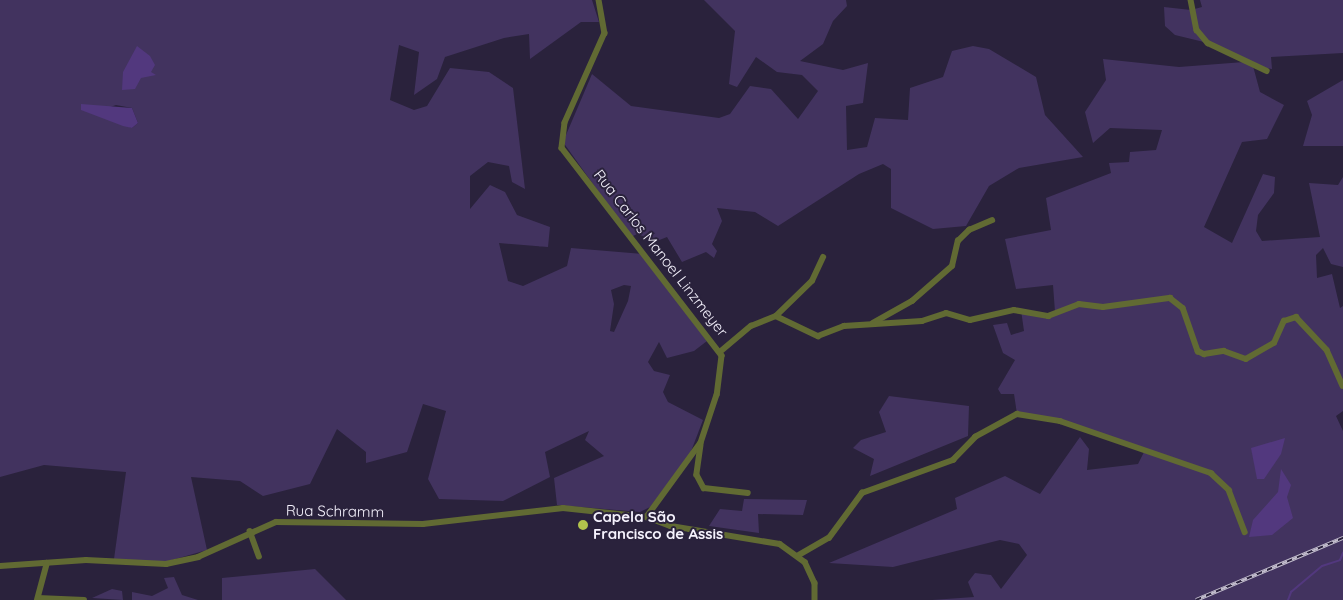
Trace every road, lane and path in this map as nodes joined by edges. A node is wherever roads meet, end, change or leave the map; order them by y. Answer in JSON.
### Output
{"nodes":[{"id":1,"x":600,"y":0,"type":"edge"},
{"id":2,"x":1191,"y":0,"type":"edge"},
{"id":3,"x":1267,"y":71,"type":"dead end"},
{"id":4,"x":992,"y":220,"type":"dead end"},
{"id":5,"x":823,"y":257,"type":"dead end"},
{"id":6,"x":776,"y":316,"type":"junction"},
{"id":7,"x":873,"y":323,"type":"junction"},
{"id":8,"x":721,"y":351,"type":"junction"},
{"id":9,"x":1343,"y":386,"type":"edge"},
{"id":10,"x":701,"y":443,"type":"junction"},
{"id":11,"x":748,"y":493,"type":"dead end"},
{"id":12,"x":647,"y":517,"type":"junction"},
{"id":13,"x":250,"y":531,"type":"junction"},
{"id":14,"x":1245,"y":532,"type":"dead end"},
{"id":15,"x":799,"y":555,"type":"junction"},
{"id":16,"x":259,"y":556,"type":"dead end"},
{"id":17,"x":47,"y":563,"type":"junction"},
{"id":18,"x":0,"y":566,"type":"edge"},
{"id":19,"x":38,"y":599,"type":"edge"},
{"id":20,"x":84,"y":600,"type":"edge"},
{"id":21,"x":815,"y":600,"type":"edge"}],
"edges":[{"from":1,"to":8,"type":"street","name":"Rua Carlos Manoel Linzmeyer"},
{"from":2,"to":3,"type":"street"},
{"from":4,"to":7,"type":"street"},
{"from":5,"to":6,"type":"street"},
{"from":6,"to":7,"type":"street"},
{"from":6,"to":8,"type":"street"},
{"from":7,"to":9,"type":"street"},
{"from":8,"to":10,"type":"street","name":"Rua Carlos Manoel Linzmeyer"},
{"from":10,"to":11,"type":"street"},
{"from":10,"to":12,"type":"street","name":"Rua Carlos Manoel Linzmeyer"},
{"from":12,"to":13,"type":"street","name":"Rua Schramm"},
{"from":12,"to":15,"type":"street","name":"Rua Schramm"},
{"from":13,"to":16,"type":"street"},
{"from":13,"to":17,"type":"street","name":"Rua Schramm"},
{"from":14,"to":15,"type":"street"},
{"from":15,"to":21,"type":"street"},
{"from":17,"to":18,"type":"street","name":"Rua Schramm"},
{"from":17,"to":19,"type":"street"},
{"from":19,"to":20,"type":"street"}]}
